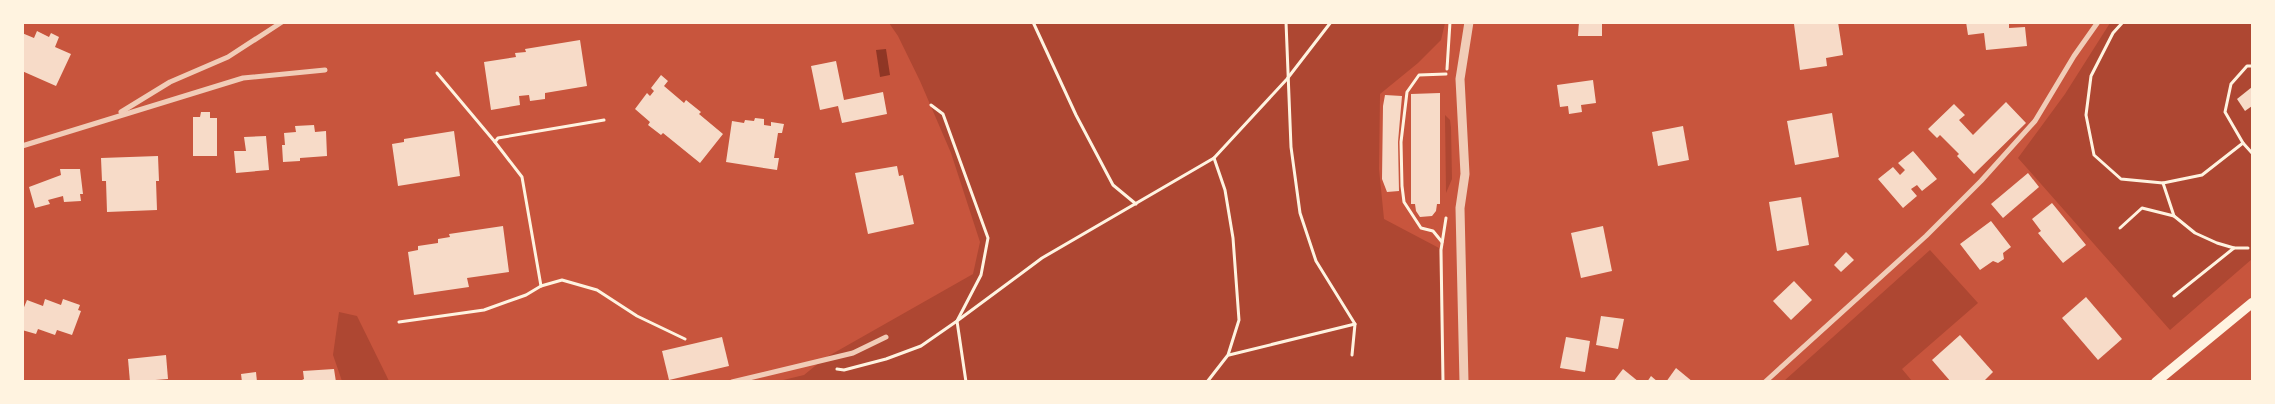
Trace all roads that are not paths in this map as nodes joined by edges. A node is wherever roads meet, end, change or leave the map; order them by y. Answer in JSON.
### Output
{"nodes":[{"id":1,"x":282,"y":22,"type":"edge"},
{"id":2,"x":1469,"y":22,"type":"edge"},
{"id":3,"x":2098,"y":22,"type":"edge"},
{"id":4,"x":324,"y":70,"type":"dead end"},
{"id":5,"x":114,"y":117,"type":"junction"},
{"id":6,"x":22,"y":146,"type":"edge"},
{"id":7,"x":2252,"y":303,"type":"edge"},
{"id":8,"x":886,"y":337,"type":"dead end"},
{"id":9,"x":732,"y":382,"type":"edge"},
{"id":10,"x":1464,"y":382,"type":"edge"},
{"id":11,"x":1765,"y":382,"type":"edge"},
{"id":12,"x":2156,"y":382,"type":"edge"}],
"edges":[{"from":1,"to":5,"type":"street"},
{"from":2,"to":10,"type":"street"},
{"from":3,"to":11,"type":"street"},
{"from":4,"to":5,"type":"street"},
{"from":5,"to":6,"type":"street"},
{"from":7,"to":12,"type":"main road"},
{"from":8,"to":9,"type":"street"}]}
